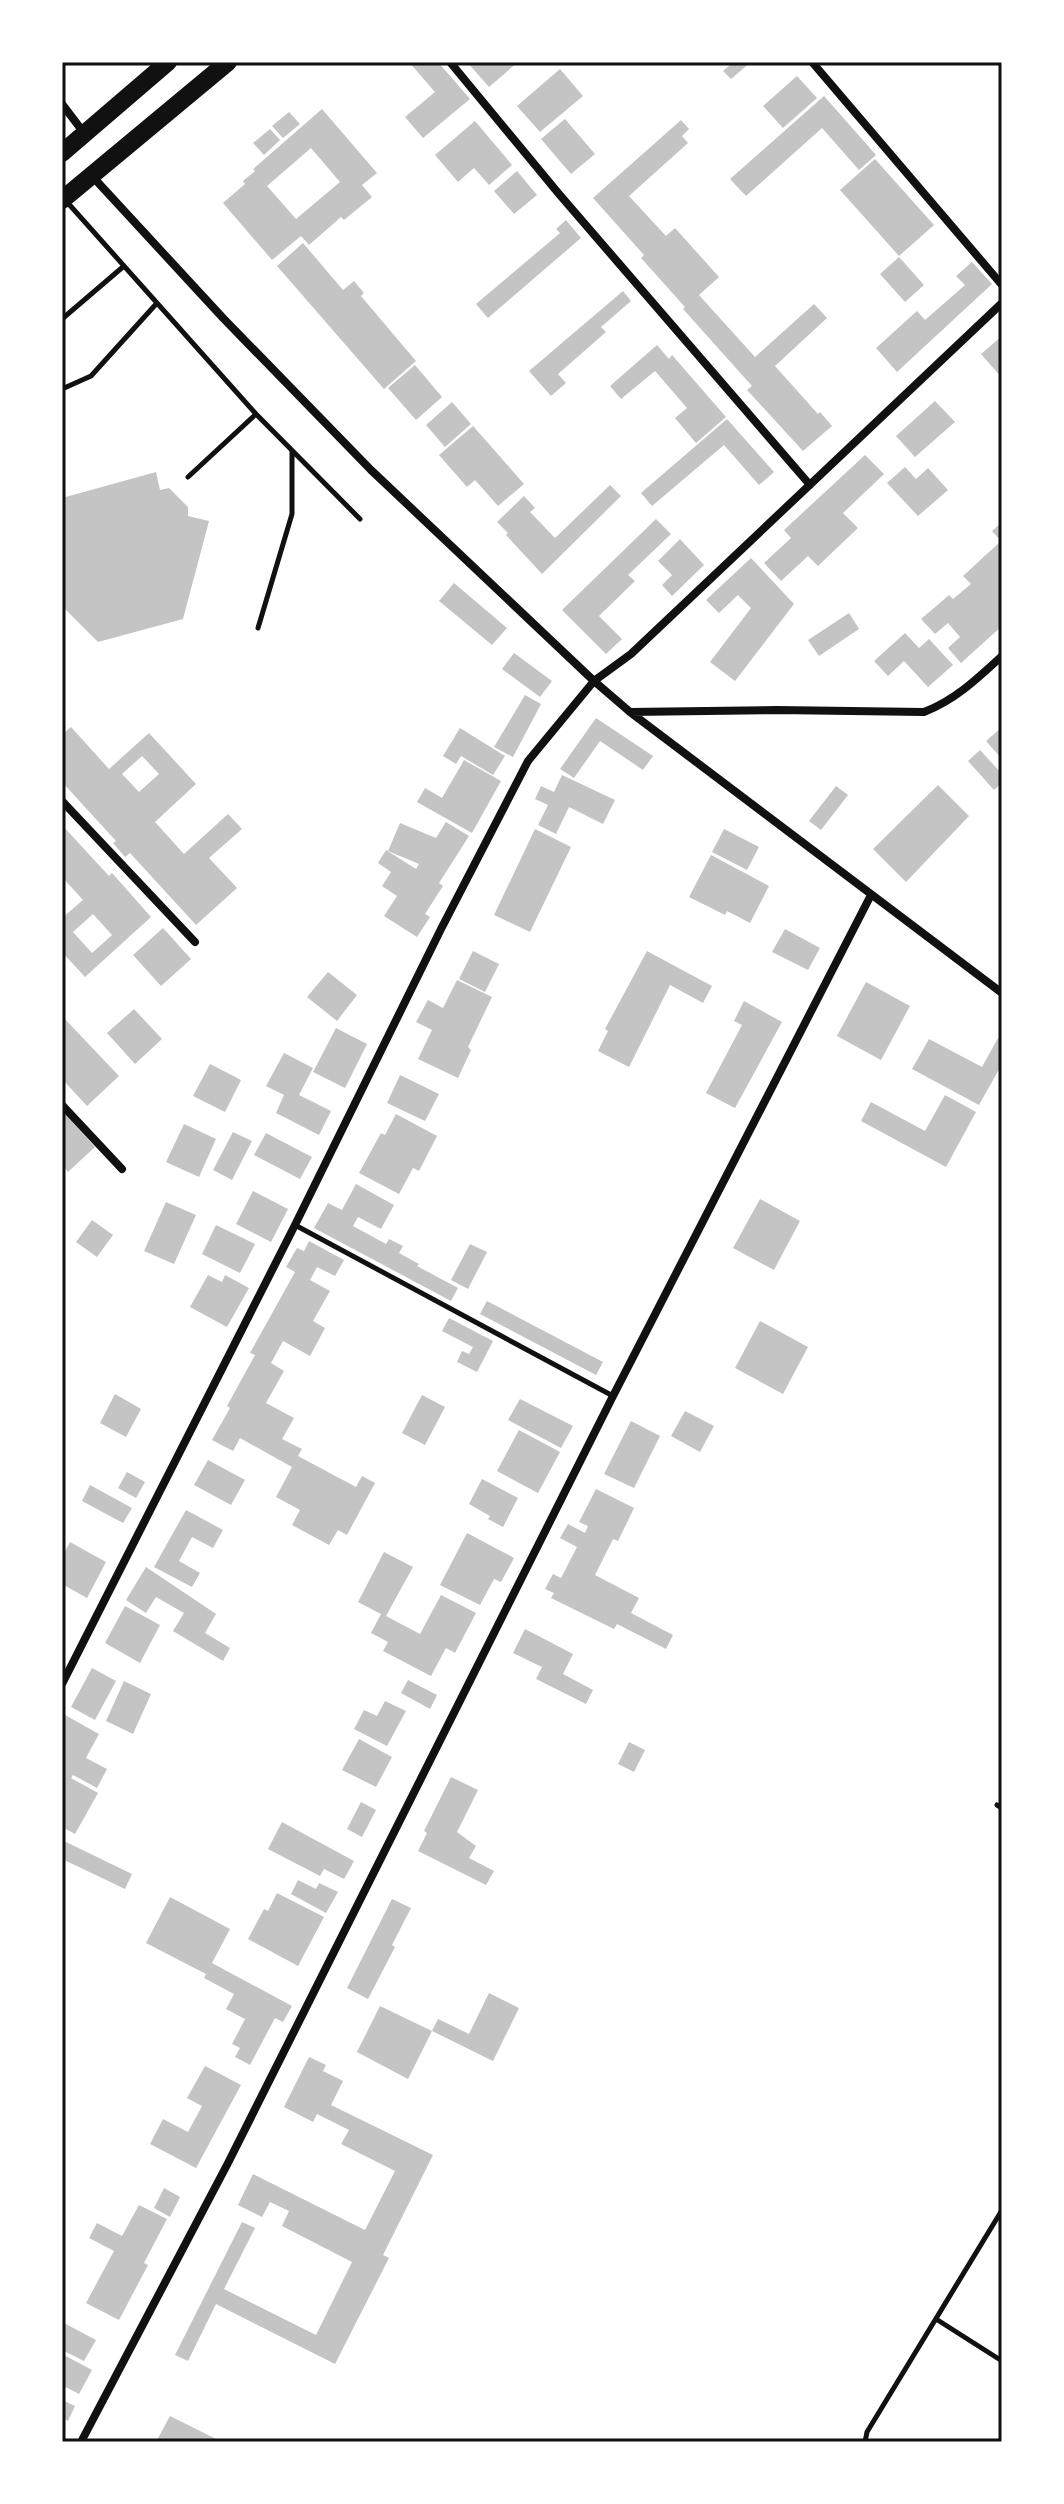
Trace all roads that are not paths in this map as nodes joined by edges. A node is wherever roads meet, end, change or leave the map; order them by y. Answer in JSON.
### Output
{"nodes":[{"id":1,"x":168,"y":62,"type":"edge"},
{"id":2,"x":228,"y":62,"type":"edge"},
{"id":3,"x":450,"y":62,"type":"edge"},
{"id":4,"x":812,"y":62,"type":"edge"},
{"id":5,"x":62,"y":104,"type":"edge"},
{"id":6,"x":84,"y":134,"type":"junction"},
{"id":7,"x":62,"y":153,"type":"edge"},
{"id":8,"x":91,"y":175,"type":"junction"},
{"id":9,"x":63,"y":199,"type":"edge"},
{"id":10,"x":124,"y":266,"type":"junction"},
{"id":11,"x":1002,"y":285,"type":"edge"},
{"id":12,"x":157,"y":303,"type":"junction"},
{"id":13,"x":1002,"y":303,"type":"edge"},
{"id":14,"x":62,"y":319,"type":"edge"},
{"id":15,"x":62,"y":389,"type":"edge"},
{"id":16,"x":256,"y":414,"type":"junction"},
{"id":17,"x":292,"y":450,"type":"junction"},
{"id":18,"x":188,"y":477,"type":"dead end"},
{"id":19,"x":810,"y":485,"type":"junction"},
{"id":20,"x":360,"y":519,"type":"dead end"},
{"id":21,"x":258,"y":628,"type":"dead end"},
{"id":22,"x":1002,"y":656,"type":"edge"},
{"id":23,"x":594,"y":681,"type":"junction"},
{"id":24,"x":630,"y":712,"type":"junction"},
{"id":25,"x":62,"y":801,"type":"edge"},
{"id":26,"x":871,"y":895,"type":"junction"},
{"id":27,"x":195,"y":942,"type":"dead end"},
{"id":28,"x":1002,"y":993,"type":"edge"},
{"id":29,"x":62,"y":1105,"type":"edge"},
{"id":30,"x":122,"y":1169,"type":"dead end"},
{"id":31,"x":295,"y":1225,"type":"junction"},
{"id":32,"x":613,"y":1396,"type":"junction"},
{"id":33,"x":62,"y":1684,"type":"edge"},
{"id":34,"x":1002,"y":2210,"type":"edge"},
{"id":35,"x":936,"y":2319,"type":"junction"},
{"id":36,"x":1002,"y":2361,"type":"edge"},
{"id":37,"x":81,"y":2442,"type":"edge"},
{"id":38,"x":865,"y":2442,"type":"edge"}],
"edges":[{"from":1,"to":6,"type":"highway"},
{"from":2,"to":8,"type":"highway"},
{"from":3,"to":19,"type":"street"},
{"from":4,"to":11,"type":"street"},
{"from":5,"to":6,"type":"street"},
{"from":6,"to":7,"type":"highway"},
{"from":8,"to":9,"type":"highway"},
{"from":8,"to":23,"type":"street"},
{"from":9,"to":10,"type":"lane"},
{"from":10,"to":12,"type":"lane"},
{"from":10,"to":14,"type":"lane"},
{"from":12,"to":15,"type":"lane"},
{"from":12,"to":16,"type":"lane"},
{"from":13,"to":19,"type":"street"},
{"from":16,"to":17,"type":"lane"},
{"from":16,"to":18,"type":"lane"},
{"from":17,"to":20,"type":"lane"},
{"from":17,"to":21,"type":"lane"},
{"from":19,"to":23,"type":"street"},
{"from":22,"to":24,"type":"street"},
{"from":23,"to":24,"type":"street"},
{"from":23,"to":31,"type":"street"},
{"from":24,"to":26,"type":"street"},
{"from":25,"to":27,"type":"street"},
{"from":26,"to":28,"type":"street"},
{"from":26,"to":32,"type":"street"},
{"from":29,"to":30,"type":"street"},
{"from":31,"to":32,"type":"lane"},
{"from":31,"to":33,"type":"street"},
{"from":32,"to":37,"type":"street"},
{"from":34,"to":35,"type":"lane"},
{"from":35,"to":36,"type":"lane"},
{"from":35,"to":38,"type":"lane"}]}
